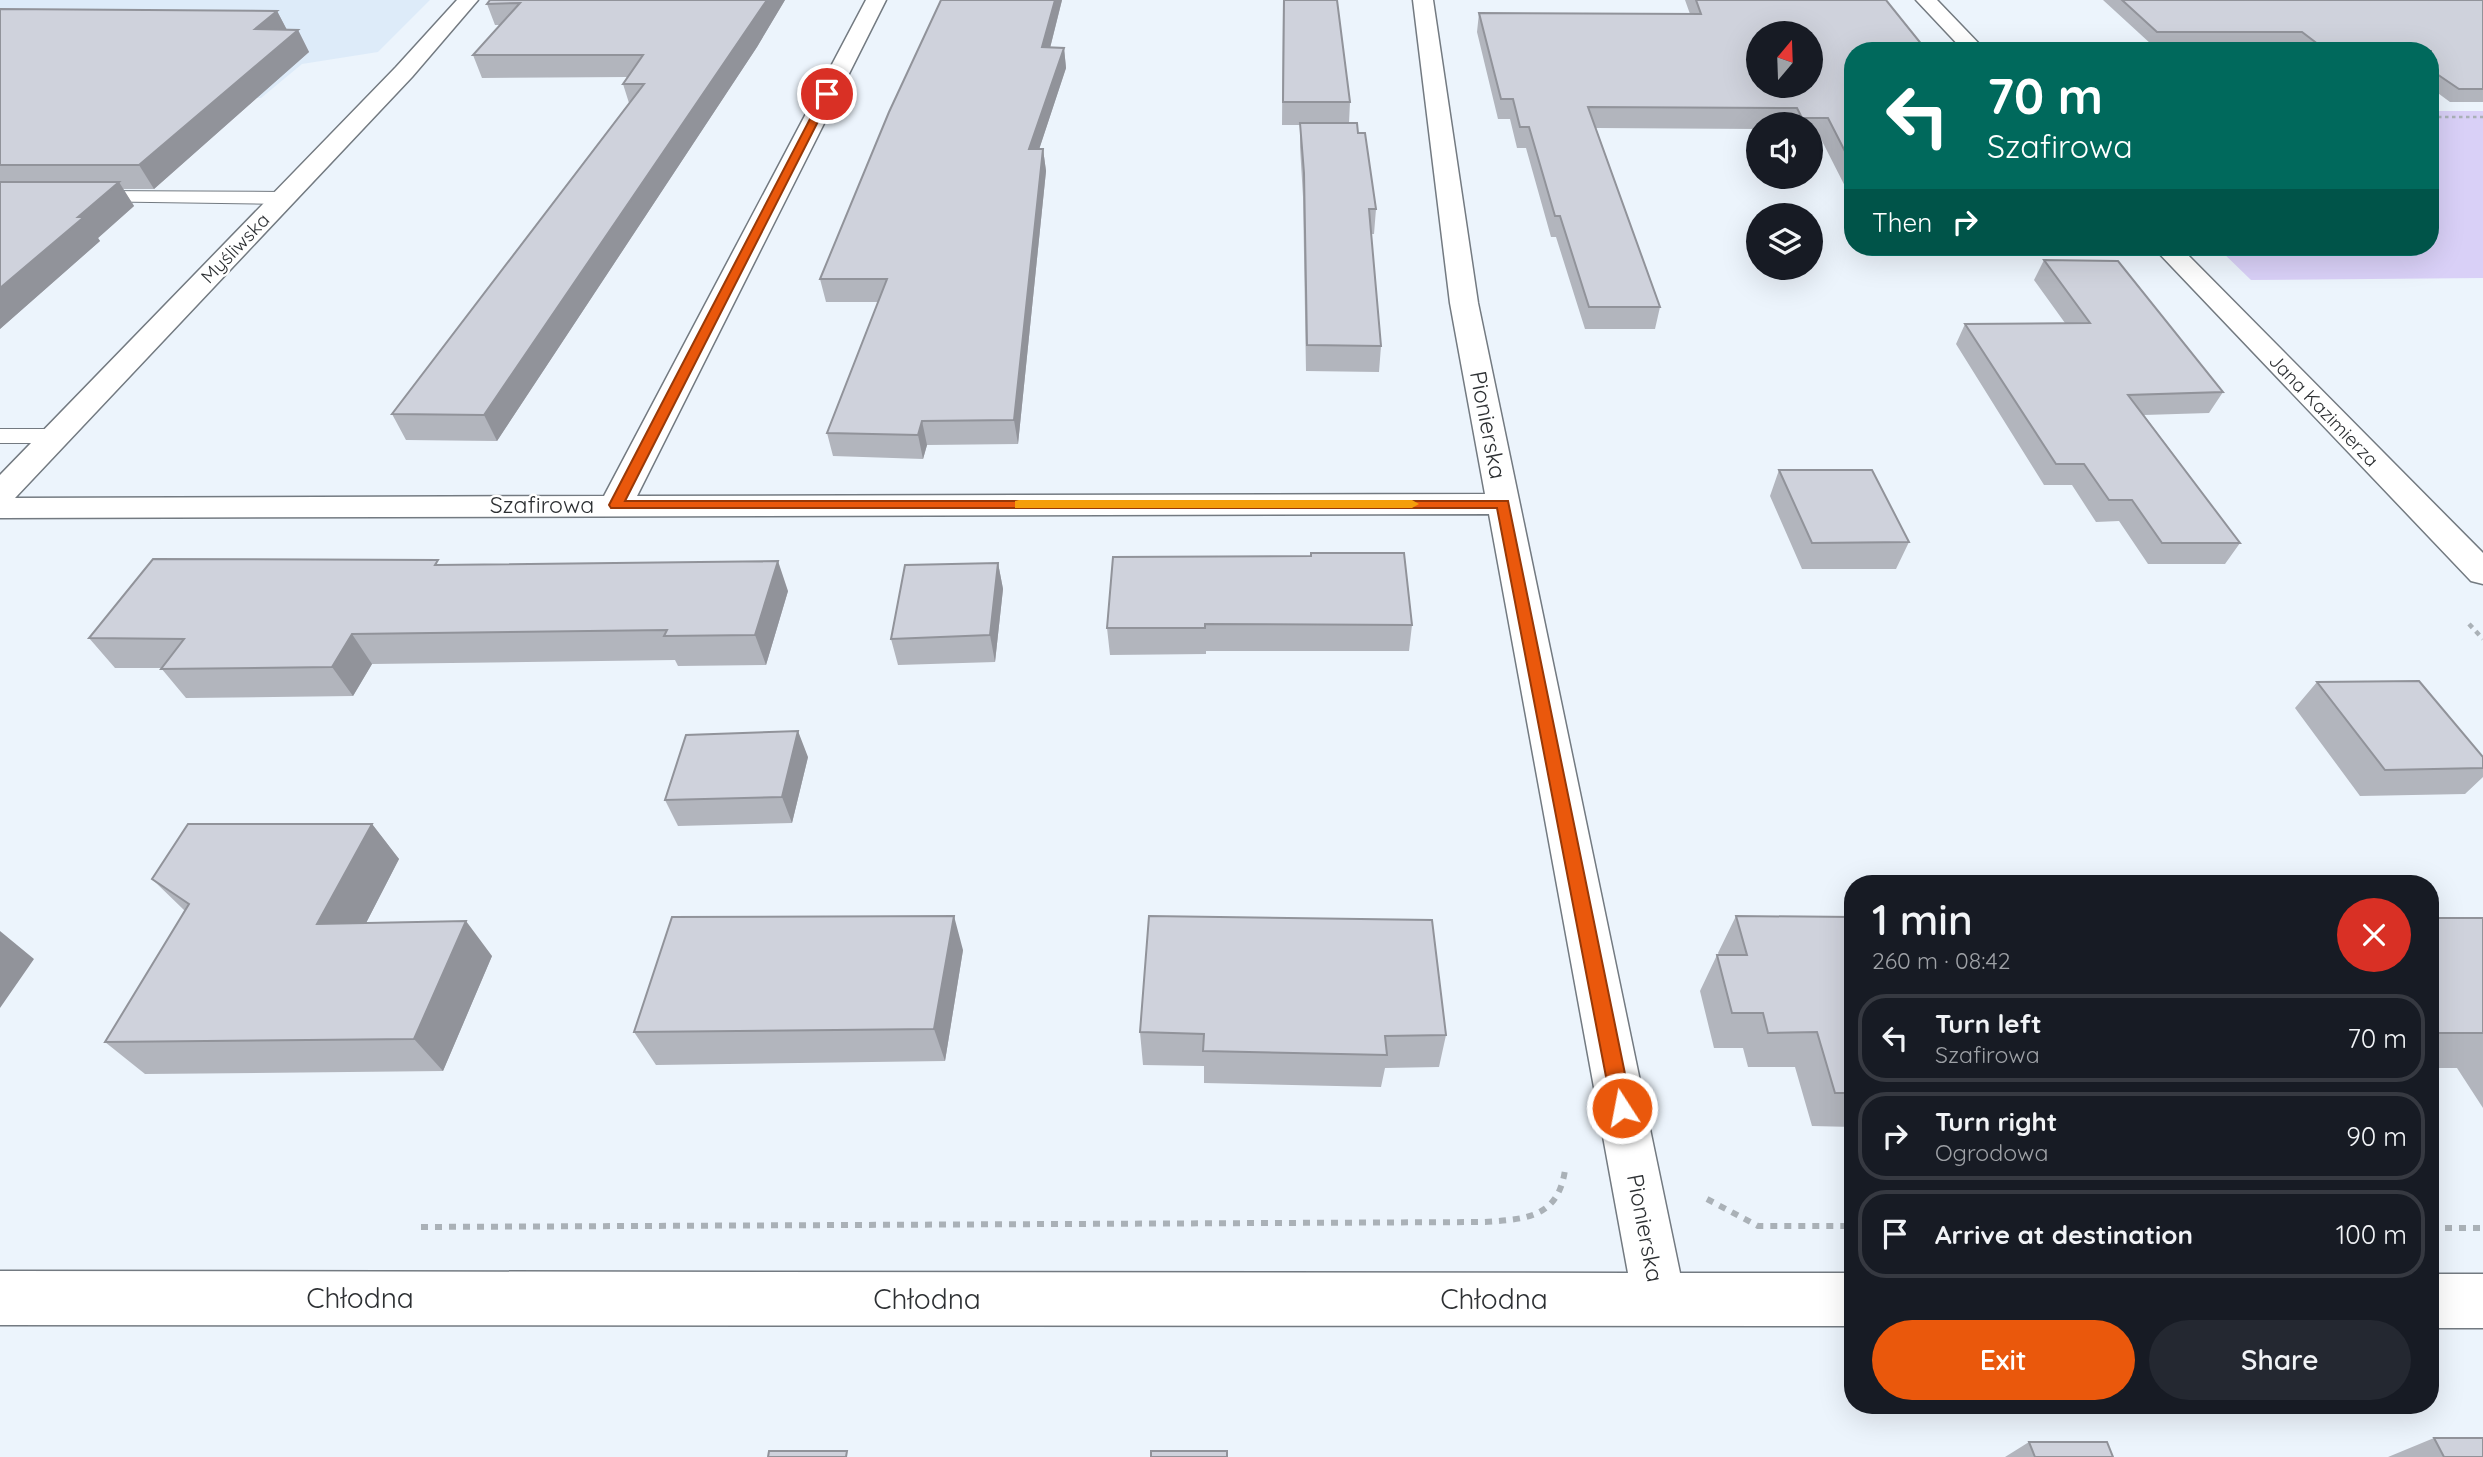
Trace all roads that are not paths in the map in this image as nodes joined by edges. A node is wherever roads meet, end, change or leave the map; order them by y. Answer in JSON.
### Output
{"nodes":[{"id":1,"x":468,"y":0,"type":"edge"},
{"id":2,"x":876,"y":0,"type":"edge"},
{"id":3,"x":1423,"y":0,"type":"edge"},
{"id":4,"x":1926,"y":0,"type":"edge"},
{"id":5,"x":1967,"y":42,"type":"edge"},
{"id":6,"x":70,"y":197,"type":"edge"},
{"id":7,"x":283,"y":198,"type":"junction"},
{"id":8,"x":2175,"y":256,"type":"edge"},
{"id":9,"x":0,"y":436,"type":"edge"},
{"id":10,"x":57,"y":436,"type":"junction"},
{"id":11,"x":0,"y":494,"type":"edge"},
{"id":12,"x":1503,"y":504,"type":"junction"},
{"id":13,"x":616,"y":505,"type":"junction"},
{"id":14,"x":0,"y":508,"type":"edge"},
{"id":15,"x":2483,"y":573,"type":"edge"},
{"id":16,"x":0,"y":1298,"type":"edge"},
{"id":17,"x":1659,"y":1300,"type":"junction"},
{"id":18,"x":1844,"y":1300,"type":"edge"},
{"id":19,"x":2439,"y":1301,"type":"edge"},
{"id":20,"x":2483,"y":1301,"type":"edge"}],
"edges":[{"from":1,"to":7,"type":"street","name":"Myśliwska"},
{"from":2,"to":13,"type":"street"},
{"from":3,"to":12,"type":"street","name":"Pionierska"},
{"from":4,"to":5,"type":"street"},
{"from":6,"to":7,"type":"lane"},
{"from":7,"to":10,"type":"street","name":"Myśliwska"},
{"from":8,"to":15,"type":"street","name":"Jana Kazimierza"},
{"from":9,"to":10,"type":"lane"},
{"from":10,"to":11,"type":"street","name":"Myśliwska"},
{"from":12,"to":13,"type":"street","name":"Szafirowa"},
{"from":12,"to":17,"type":"street","name":"Pionierska"},
{"from":13,"to":14,"type":"street","name":"Szafirowa"},
{"from":16,"to":17,"type":"street","name":"Chłodna"},
{"from":17,"to":18,"type":"street","name":"Chłodna"},
{"from":19,"to":20,"type":"street"}]}
